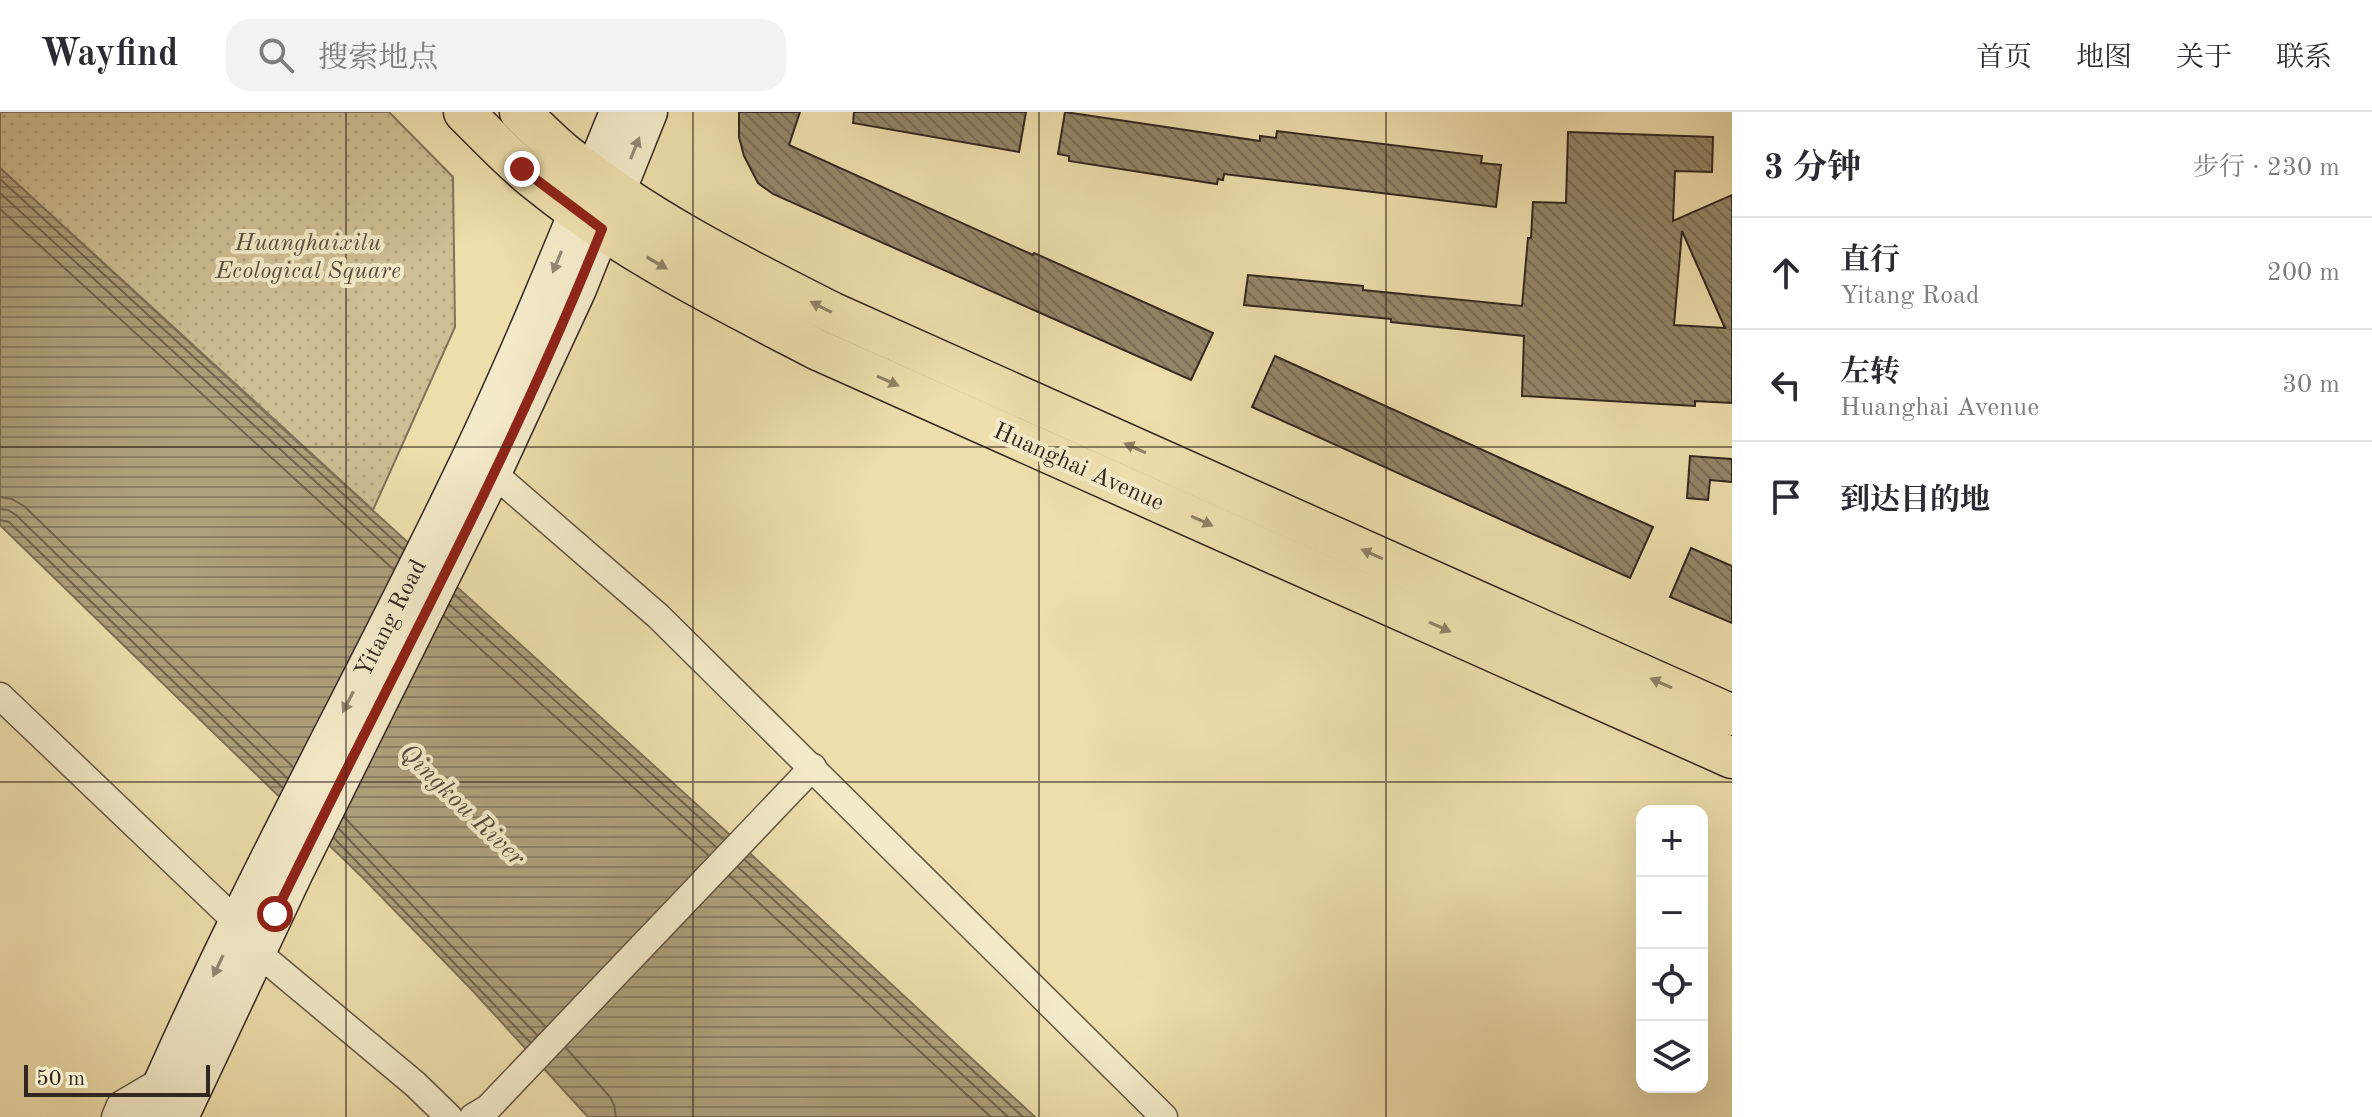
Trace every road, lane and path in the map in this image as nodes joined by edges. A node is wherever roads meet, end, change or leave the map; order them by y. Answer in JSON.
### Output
{"nodes":[{"id":1,"x":464,"y":112,"type":"edge"},
{"id":2,"x":520,"y":112,"type":"edge"},
{"id":3,"x":618,"y":112,"type":"edge"},
{"id":4,"x":649,"y":112,"type":"edge"},
{"id":5,"x":605,"y":183,"type":"junction"},
{"id":6,"x":590,"y":220,"type":"junction"},
{"id":7,"x":477,"y":486,"type":"junction"},
{"id":8,"x":0,"y":696,"type":"edge"},
{"id":9,"x":1732,"y":715,"type":"edge"},
{"id":10,"x":1732,"y":758,"type":"edge"},
{"id":11,"x":813,"y":767,"type":"junction"},
{"id":12,"x":256,"y":921,"type":"junction"},
{"id":13,"x":164,"y":1079,"type":"junction"},
{"id":14,"x":480,"y":1113,"type":"edge"},
{"id":15,"x":115,"y":1117,"type":"edge"},
{"id":16,"x":147,"y":1117,"type":"edge"},
{"id":17,"x":180,"y":1117,"type":"edge"},
{"id":18,"x":449,"y":1117,"type":"edge"},
{"id":19,"x":1164,"y":1117,"type":"edge"}],
"edges":[{"from":1,"to":6,"type":"main road","name":"Huanghai Avenue"},
{"from":2,"to":5,"type":"main road","name":"Huanghai Avenue"},
{"from":3,"to":5,"type":"main road","name":"Yitang Road"},
{"from":5,"to":4,"type":"main road","name":"Yitang Road","one_way":true},
{"from":5,"to":6,"type":"main road","name":"Yitang Road"},
{"from":9,"to":5,"type":"main road","name":"Huanghai Avenue","one_way":true},
{"from":6,"to":7,"type":"main road","name":"Yitang Road"},
{"from":6,"to":10,"type":"main road","name":"Huanghai Avenue","one_way":true},
{"from":7,"to":11,"type":"street"},
{"from":7,"to":12,"type":"main road","name":"Yitang Road"},
{"from":8,"to":12,"type":"street"},
{"from":11,"to":14,"type":"street"},
{"from":11,"to":19,"type":"street"},
{"from":12,"to":13,"type":"main road","name":"Yitang Road","one_way":true},
{"from":12,"to":17,"type":"main road","name":"Yitang Road"},
{"from":12,"to":18,"type":"street"},
{"from":13,"to":15,"type":"street"},
{"from":13,"to":16,"type":"main road","name":"Yitang Road"}]}
